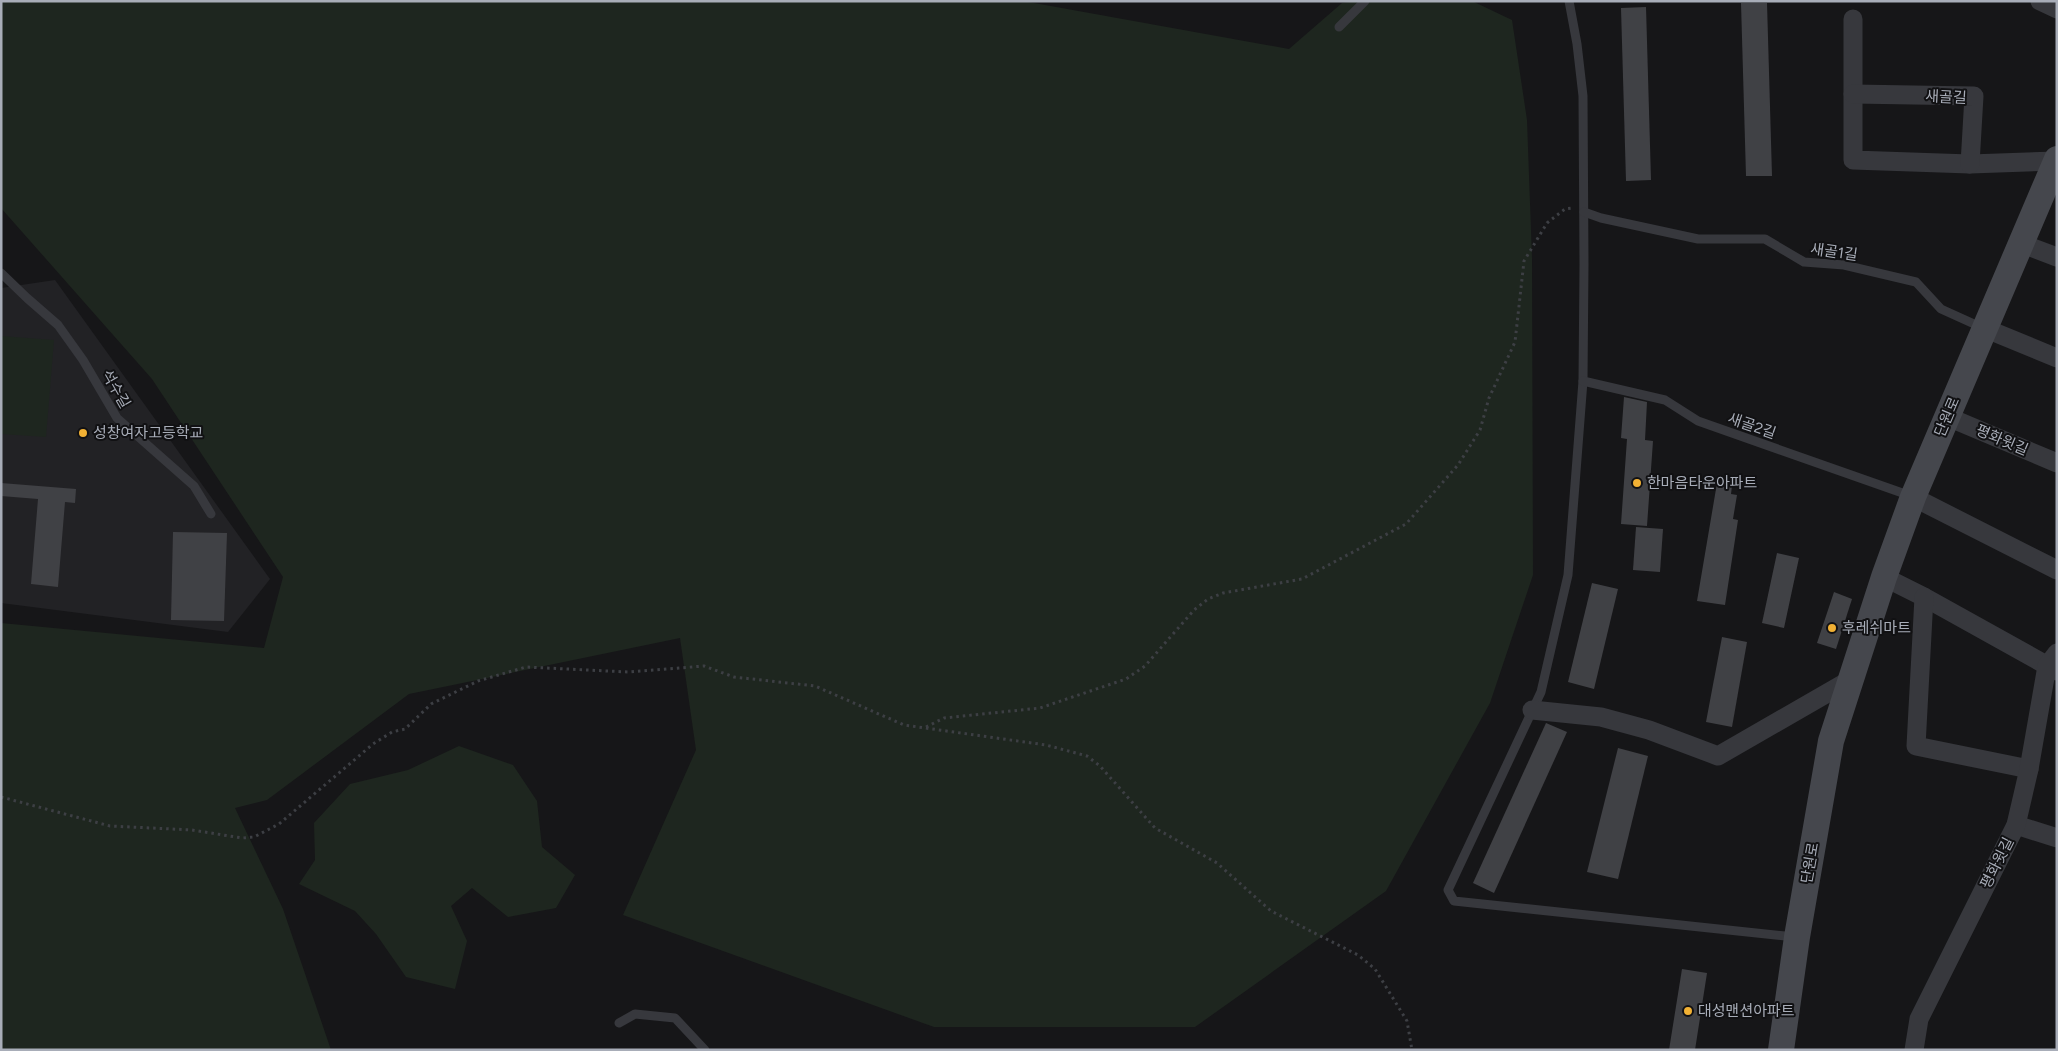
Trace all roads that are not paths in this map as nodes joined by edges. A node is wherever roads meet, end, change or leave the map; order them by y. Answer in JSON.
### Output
{"nodes":[{"id":1,"x":1365,"y":1,"type":"edge"},
{"id":2,"x":1569,"y":1,"type":"edge"},
{"id":3,"x":2040,"y":1,"type":"edge"},
{"id":4,"x":2057,"y":9,"type":"edge"},
{"id":5,"x":1853,"y":19,"type":"dead end"},
{"id":6,"x":1339,"y":27,"type":"dead end"},
{"id":7,"x":1853,"y":94,"type":"junction"},
{"id":8,"x":2056,"y":160,"type":"edge"},
{"id":9,"x":1970,"y":164,"type":"junction"},
{"id":10,"x":1584,"y":212,"type":"junction"},
{"id":11,"x":2020,"y":243,"type":"junction"},
{"id":12,"x":2057,"y":257,"type":"edge"},
{"id":13,"x":1,"y":273,"type":"edge"},
{"id":14,"x":1984,"y":328,"type":"junction"},
{"id":15,"x":2057,"y":358,"type":"edge"},
{"id":16,"x":1583,"y":382,"type":"junction"},
{"id":17,"x":1948,"y":417,"type":"junction"},
{"id":18,"x":2057,"y":464,"type":"edge"},
{"id":19,"x":1913,"y":497,"type":"junction"},
{"id":20,"x":211,"y":514,"type":"dead end"},
{"id":21,"x":2057,"y":570,"type":"edge"},
{"id":22,"x":1884,"y":577,"type":"junction"},
{"id":23,"x":1924,"y":597,"type":"junction"},
{"id":24,"x":2053,"y":663,"type":"edge"},
{"id":25,"x":1850,"y":680,"type":"junction"},
{"id":26,"x":1532,"y":710,"type":"junction"},
{"id":27,"x":2029,"y":769,"type":"junction"},
{"id":28,"x":2016,"y":825,"type":"junction"},
{"id":29,"x":2057,"y":838,"type":"edge"},
{"id":30,"x":1797,"y":937,"type":"junction"},
{"id":31,"x":619,"y":1023,"type":"dead end"},
{"id":32,"x":705,"y":1050,"type":"edge"},
{"id":33,"x":1781,"y":1050,"type":"edge"},
{"id":34,"x":1914,"y":1050,"type":"edge"}],
"edges":[{"from":1,"to":6,"type":"lane"},
{"from":2,"to":10,"type":"lane"},
{"from":3,"to":4,"type":"street"},
{"from":5,"to":7,"type":"street"},
{"from":7,"to":9,"type":"street"},
{"from":7,"to":9,"type":"street","name":"새골길"},
{"from":8,"to":9,"type":"street"},
{"from":8,"to":11,"type":"street","name":"단원로"},
{"from":10,"to":14,"type":"lane","name":"새골1길"},
{"from":10,"to":16,"type":"lane"},
{"from":11,"to":12,"type":"street"},
{"from":11,"to":14,"type":"street","name":"단원로"},
{"from":13,"to":20,"type":"lane","name":"석수길"},
{"from":14,"to":15,"type":"street"},
{"from":14,"to":17,"type":"street","name":"단원로"},
{"from":16,"to":19,"type":"lane","name":"새골2길"},
{"from":16,"to":26,"type":"lane"},
{"from":17,"to":18,"type":"street","name":"평화윗길"},
{"from":17,"to":19,"type":"street","name":"단원로"},
{"from":19,"to":21,"type":"street"},
{"from":19,"to":22,"type":"street","name":"단원로"},
{"from":22,"to":23,"type":"street","name":"평화윗길"},
{"from":22,"to":25,"type":"street","name":"단원로"},
{"from":23,"to":24,"type":"street","name":"평화윗길"},
{"from":23,"to":27,"type":"street"},
{"from":24,"to":27,"type":"street","name":"평화윗길"},
{"from":25,"to":26,"type":"street"},
{"from":25,"to":30,"type":"street","name":"단원로"},
{"from":26,"to":30,"type":"lane"},
{"from":27,"to":28,"type":"street","name":"평화윗길"},
{"from":28,"to":29,"type":"street"},
{"from":28,"to":34,"type":"street","name":"평화윗길"},
{"from":30,"to":33,"type":"street","name":"단원로"},
{"from":31,"to":32,"type":"lane"}]}
